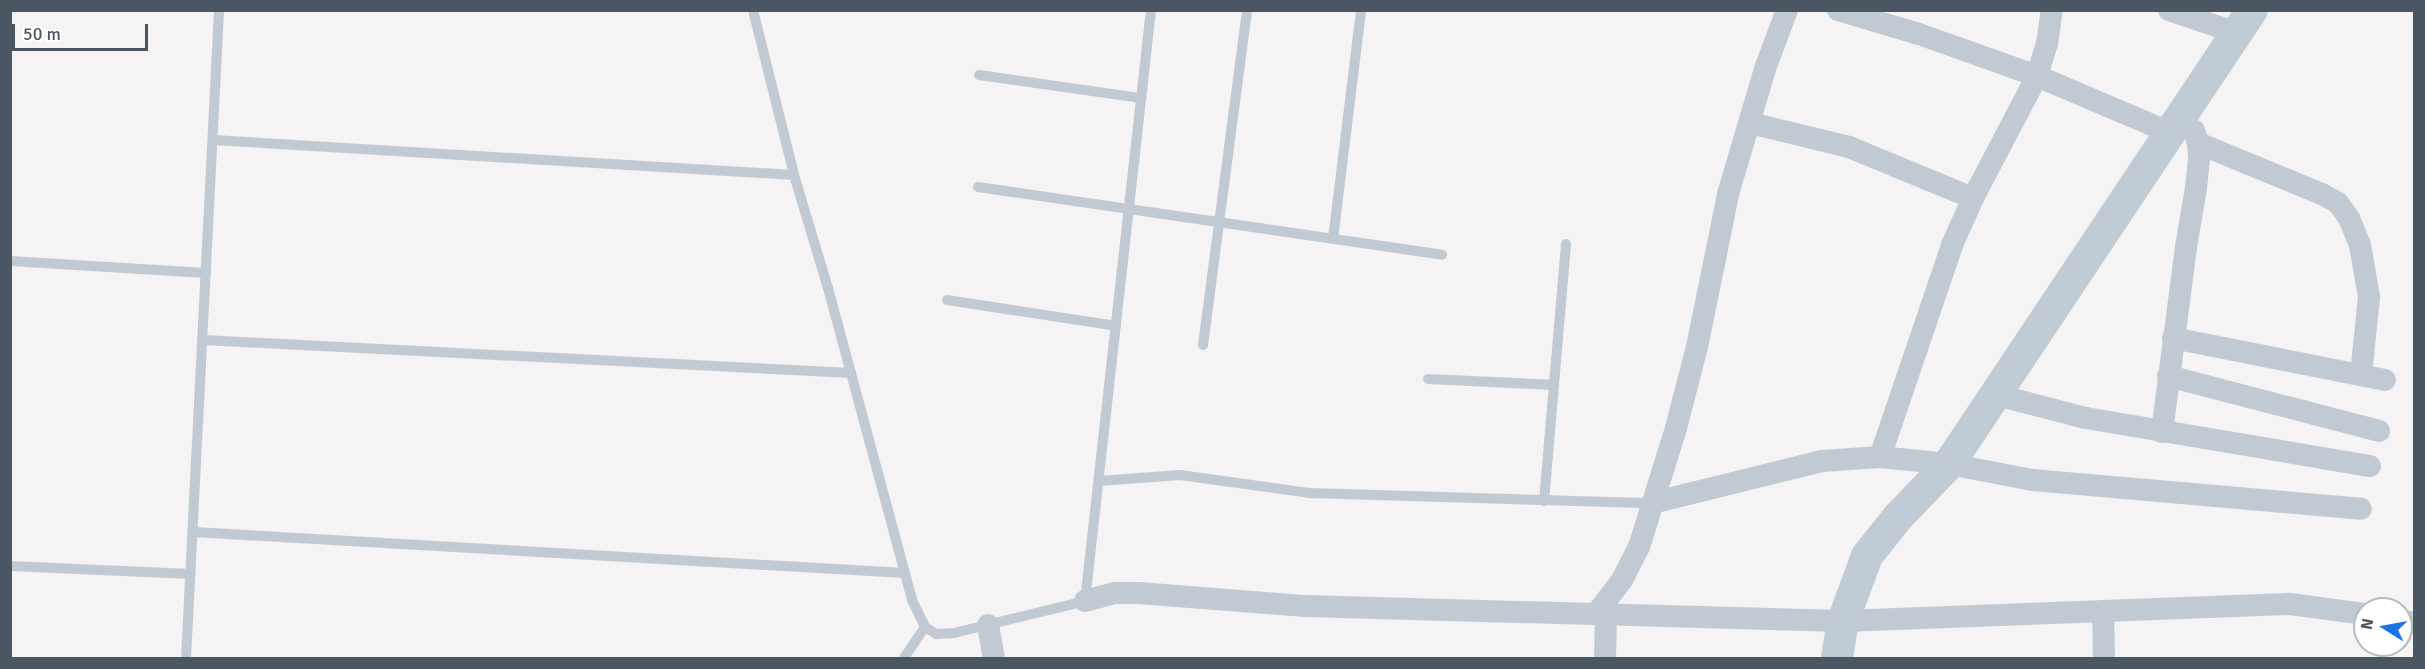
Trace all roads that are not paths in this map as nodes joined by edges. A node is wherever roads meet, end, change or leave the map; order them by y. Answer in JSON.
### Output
{"nodes":[{"id":1,"x":219,"y":10,"type":"edge"},
{"id":2,"x":753,"y":10,"type":"edge"},
{"id":3,"x":1151,"y":10,"type":"edge"},
{"id":4,"x":1247,"y":10,"type":"edge"},
{"id":5,"x":1362,"y":10,"type":"edge"},
{"id":6,"x":1787,"y":10,"type":"edge"},
{"id":7,"x":1838,"y":10,"type":"edge"},
{"id":8,"x":2052,"y":10,"type":"edge"},
{"id":9,"x":2169,"y":10,"type":"edge"},
{"id":10,"x":2245,"y":22,"type":"edge"},
{"id":11,"x":979,"y":75,"type":"dead end"},
{"id":12,"x":2037,"y":76,"type":"junction"},
{"id":13,"x":1141,"y":98,"type":"junction"},
{"id":14,"x":1750,"y":123,"type":"junction"},
{"id":15,"x":2185,"y":129,"type":"junction"},
{"id":16,"x":213,"y":140,"type":"junction"},
{"id":17,"x":794,"y":175,"type":"junction"},
{"id":18,"x":978,"y":188,"type":"dead end"},
{"id":19,"x":1973,"y":198,"type":"junction"},
{"id":20,"x":1129,"y":208,"type":"junction"},
{"id":21,"x":1219,"y":222,"type":"junction"},
{"id":22,"x":1333,"y":239,"type":"junction"},
{"id":23,"x":1566,"y":244,"type":"dead end"},
{"id":24,"x":1442,"y":255,"type":"dead end"},
{"id":25,"x":10,"y":261,"type":"edge"},
{"id":26,"x":206,"y":273,"type":"junction"},
{"id":27,"x":947,"y":300,"type":"dead end"},
{"id":28,"x":1116,"y":326,"type":"junction"},
{"id":29,"x":2173,"y":338,"type":"junction"},
{"id":30,"x":203,"y":340,"type":"junction"},
{"id":31,"x":1203,"y":345,"type":"dead end"},
{"id":32,"x":851,"y":373,"type":"junction"},
{"id":33,"x":2361,"y":375,"type":"junction"},
{"id":34,"x":2168,"y":376,"type":"junction"},
{"id":35,"x":1428,"y":379,"type":"dead end"},
{"id":36,"x":2385,"y":380,"type":"dead end"},
{"id":37,"x":1554,"y":385,"type":"junction"},
{"id":38,"x":1997,"y":395,"type":"junction"},
{"id":39,"x":2379,"y":431,"type":"dead end"},
{"id":40,"x":2162,"y":432,"type":"junction"},
{"id":41,"x":1880,"y":457,"type":"junction"},
{"id":42,"x":1949,"y":464,"type":"junction"},
{"id":43,"x":2370,"y":466,"type":"dead end"},
{"id":44,"x":1099,"y":481,"type":"junction"},
{"id":45,"x":1544,"y":501,"type":"junction"},
{"id":46,"x":1652,"y":502,"type":"junction"},
{"id":47,"x":2361,"y":509,"type":"dead end"},
{"id":48,"x":194,"y":532,"type":"junction"},
{"id":49,"x":10,"y":566,"type":"edge"},
{"id":50,"x":905,"y":573,"type":"junction"},
{"id":51,"x":191,"y":574,"type":"junction"},
{"id":52,"x":1085,"y":601,"type":"junction"},
{"id":53,"x":2103,"y":611,"type":"junction"},
{"id":54,"x":2353,"y":612,"type":"edge"},
{"id":55,"x":1601,"y":614,"type":"junction"},
{"id":56,"x":1842,"y":621,"type":"junction"},
{"id":57,"x":988,"y":625,"type":"junction"},
{"id":58,"x":925,"y":627,"type":"junction"},
{"id":59,"x":186,"y":658,"type":"edge"},
{"id":60,"x":904,"y":658,"type":"edge"},
{"id":61,"x":994,"y":658,"type":"edge"},
{"id":62,"x":1605,"y":658,"type":"edge"},
{"id":63,"x":1837,"y":658,"type":"edge"},
{"id":64,"x":2104,"y":658,"type":"edge"}],
"edges":[{"from":1,"to":16,"type":"lane"},
{"from":2,"to":17,"type":"lane"},
{"from":3,"to":13,"type":"lane"},
{"from":4,"to":21,"type":"lane"},
{"from":5,"to":22,"type":"lane"},
{"from":6,"to":14,"type":"street"},
{"from":7,"to":12,"type":"street"},
{"from":8,"to":12,"type":"street"},
{"from":9,"to":10,"type":"street"},
{"from":10,"to":15,"type":"street"},
{"from":11,"to":13,"type":"lane"},
{"from":12,"to":15,"type":"street"},
{"from":12,"to":19,"type":"street"},
{"from":13,"to":20,"type":"lane"},
{"from":14,"to":19,"type":"street"},
{"from":14,"to":46,"type":"street"},
{"from":15,"to":29,"type":"street"},
{"from":15,"to":33,"type":"street"},
{"from":15,"to":38,"type":"street"},
{"from":16,"to":17,"type":"lane"},
{"from":16,"to":26,"type":"lane"},
{"from":17,"to":32,"type":"lane"},
{"from":18,"to":20,"type":"lane"},
{"from":19,"to":41,"type":"street"},
{"from":20,"to":21,"type":"lane"},
{"from":20,"to":28,"type":"lane"},
{"from":21,"to":22,"type":"lane"},
{"from":21,"to":31,"type":"lane"},
{"from":22,"to":24,"type":"lane"},
{"from":23,"to":37,"type":"lane"},
{"from":25,"to":26,"type":"lane"},
{"from":26,"to":30,"type":"lane"},
{"from":27,"to":28,"type":"lane"},
{"from":28,"to":44,"type":"lane"},
{"from":29,"to":33,"type":"street"},
{"from":29,"to":34,"type":"street"},
{"from":30,"to":32,"type":"lane"},
{"from":30,"to":48,"type":"lane"},
{"from":32,"to":50,"type":"lane"},
{"from":33,"to":36,"type":"street"},
{"from":34,"to":39,"type":"street"},
{"from":34,"to":40,"type":"street"},
{"from":35,"to":37,"type":"lane"},
{"from":37,"to":45,"type":"lane"},
{"from":38,"to":40,"type":"street"},
{"from":38,"to":42,"type":"street"},
{"from":40,"to":43,"type":"street"},
{"from":41,"to":42,"type":"street"},
{"from":41,"to":46,"type":"street"},
{"from":42,"to":47,"type":"street"},
{"from":42,"to":56,"type":"street"},
{"from":44,"to":45,"type":"lane"},
{"from":44,"to":52,"type":"lane"},
{"from":45,"to":46,"type":"lane"},
{"from":46,"to":55,"type":"street"},
{"from":48,"to":50,"type":"lane"},
{"from":48,"to":51,"type":"lane"},
{"from":49,"to":51,"type":"lane"},
{"from":50,"to":58,"type":"lane"},
{"from":51,"to":59,"type":"lane"},
{"from":52,"to":55,"type":"street"},
{"from":52,"to":57,"type":"lane"},
{"from":53,"to":54,"type":"street"},
{"from":53,"to":56,"type":"street"},
{"from":53,"to":64,"type":"street"},
{"from":55,"to":56,"type":"street"},
{"from":55,"to":62,"type":"street"},
{"from":56,"to":63,"type":"street"},
{"from":57,"to":58,"type":"lane"},
{"from":57,"to":61,"type":"street"},
{"from":58,"to":60,"type":"lane"}]}
